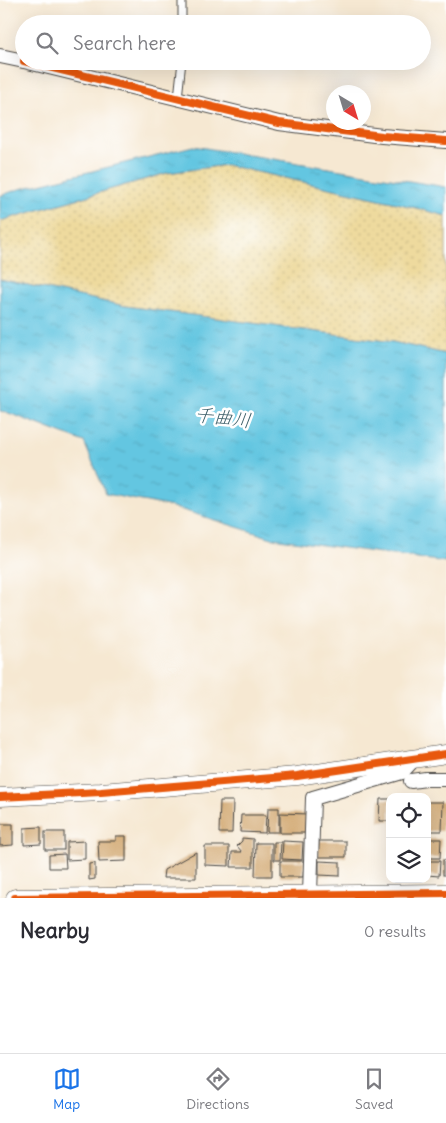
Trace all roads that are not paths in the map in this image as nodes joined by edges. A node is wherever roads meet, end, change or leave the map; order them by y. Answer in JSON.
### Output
{"nodes":[{"id":1,"x":182,"y":0,"type":"edge"},
{"id":2,"x":182,"y":15,"type":"edge"},
{"id":3,"x":0,"y":56,"type":"edge"},
{"id":4,"x":15,"y":59,"type":"edge"},
{"id":5,"x":61,"y":70,"type":"edge"},
{"id":6,"x":181,"y":70,"type":"edge"},
{"id":7,"x":178,"y":98,"type":"junction"},
{"id":8,"x":446,"y":141,"type":"edge"},
{"id":9,"x":446,"y":754,"type":"edge"},
{"id":10,"x":414,"y":758,"type":"junction"},
{"id":11,"x":446,"y":779,"type":"edge"},
{"id":12,"x":411,"y":781,"type":"dead end"},
{"id":13,"x":0,"y":797,"type":"edge"},
{"id":14,"x":446,"y":893,"type":"edge"},
{"id":15,"x":308,"y":895,"type":"edge"},
{"id":16,"x":424,"y":895,"type":"edge"},
{"id":17,"x":202,"y":897,"type":"edge"},
{"id":18,"x":15,"y":898,"type":"edge"}],
"edges":[{"from":1,"to":2,"type":"lane"},
{"from":3,"to":4,"type":"street"},
{"from":5,"to":7,"type":"street"},
{"from":6,"to":7,"type":"lane"},
{"from":7,"to":8,"type":"street"},
{"from":9,"to":10,"type":"street"},
{"from":10,"to":13,"type":"street"},
{"from":10,"to":15,"type":"street"},
{"from":11,"to":12,"type":"street"},
{"from":14,"to":16,"type":"street"},
{"from":15,"to":16,"type":"street"},
{"from":15,"to":17,"type":"street"},
{"from":17,"to":18,"type":"street"}]}
